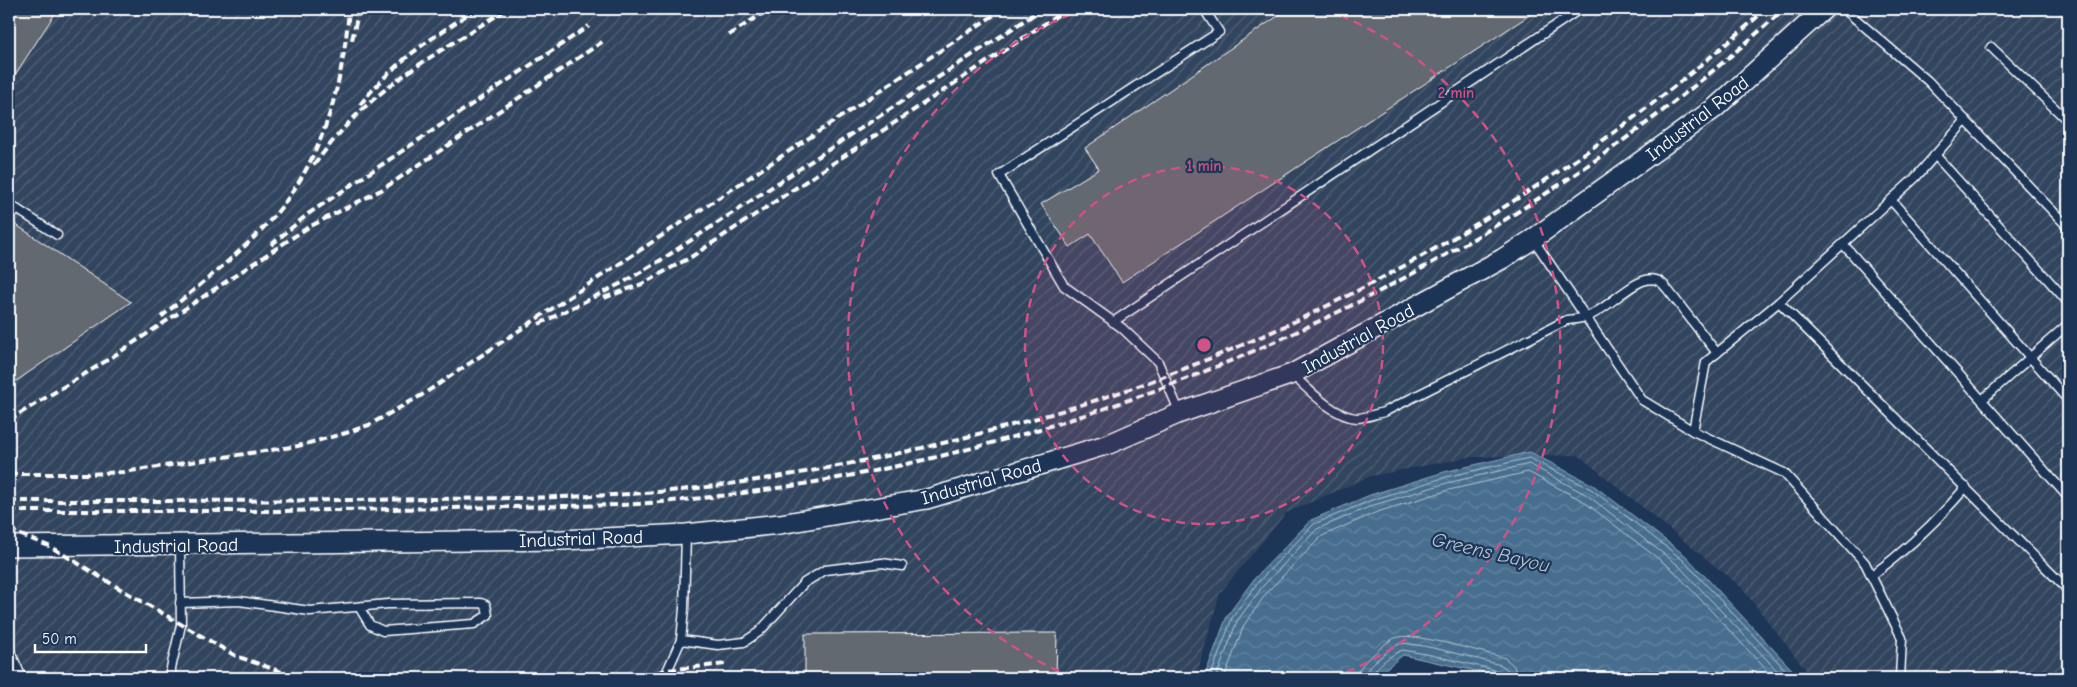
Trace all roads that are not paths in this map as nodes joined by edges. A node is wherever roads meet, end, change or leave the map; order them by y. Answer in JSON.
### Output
{"nodes":[{"id":1,"x":1204,"y":9,"type":"edge"},
{"id":2,"x":1580,"y":9,"type":"edge"},
{"id":3,"x":1824,"y":9,"type":"edge"},
{"id":4,"x":1844,"y":9,"type":"edge"},
{"id":5,"x":1991,"y":47,"type":"dead end"},
{"id":6,"x":1966,"y":120,"type":"junction"},
{"id":7,"x":2068,"y":121,"type":"edge"},
{"id":8,"x":1935,"y":155,"type":"junction"},
{"id":9,"x":1891,"y":200,"type":"junction"},
{"id":10,"x":9,"y":204,"type":"edge"},
{"id":11,"x":2068,"y":227,"type":"edge"},
{"id":12,"x":58,"y":235,"type":"dead end"},
{"id":13,"x":1533,"y":239,"type":"junction"},
{"id":14,"x":1842,"y":244,"type":"junction"},
{"id":15,"x":1780,"y":302,"type":"junction"},
{"id":16,"x":2068,"y":302,"type":"edge"},
{"id":17,"x":1587,"y":317,"type":"junction"},
{"id":18,"x":1113,"y":322,"type":"junction"},
{"id":19,"x":2068,"y":324,"type":"edge"},
{"id":20,"x":1717,"y":353,"type":"junction"},
{"id":21,"x":2031,"y":358,"type":"junction"},
{"id":22,"x":1292,"y":374,"type":"junction"},
{"id":23,"x":1982,"y":400,"type":"junction"},
{"id":24,"x":2068,"y":400,"type":"edge"},
{"id":25,"x":1180,"y":413,"type":"junction"},
{"id":26,"x":1693,"y":431,"type":"junction"},
{"id":27,"x":1966,"y":488,"type":"junction"},
{"id":28,"x":2068,"y":497,"type":"edge"},
{"id":29,"x":686,"y":534,"type":"junction"},
{"id":30,"x":180,"y":545,"type":"junction"},
{"id":31,"x":9,"y":546,"type":"edge"},
{"id":32,"x":902,"y":566,"type":"dead end"},
{"id":33,"x":1871,"y":576,"type":"junction"},
{"id":34,"x":2068,"y":590,"type":"edge"},
{"id":35,"x":180,"y":603,"type":"junction"},
{"id":36,"x":358,"y":607,"type":"junction"},
{"id":37,"x":681,"y":640,"type":"junction"},
{"id":38,"x":9,"y":649,"type":"edge"},
{"id":39,"x":22,"y":678,"type":"edge"},
{"id":40,"x":171,"y":678,"type":"edge"},
{"id":41,"x":664,"y":678,"type":"edge"},
{"id":42,"x":1900,"y":678,"type":"edge"}],
"edges":[{"from":1,"to":18,"type":"lane"},
{"from":2,"to":18,"type":"lane"},
{"from":3,"to":13,"type":"street","name":"Industrial Road"},
{"from":4,"to":6,"type":"lane"},
{"from":5,"to":7,"type":"lane"},
{"from":6,"to":8,"type":"lane"},
{"from":6,"to":11,"type":"lane"},
{"from":8,"to":9,"type":"lane"},
{"from":8,"to":16,"type":"lane"},
{"from":9,"to":14,"type":"lane"},
{"from":9,"to":21,"type":"lane"},
{"from":10,"to":12,"type":"lane"},
{"from":13,"to":17,"type":"lane"},
{"from":13,"to":22,"type":"street","name":"Industrial Road"},
{"from":14,"to":15,"type":"lane"},
{"from":14,"to":23,"type":"lane"},
{"from":15,"to":20,"type":"lane"},
{"from":15,"to":27,"type":"lane"},
{"from":17,"to":20,"type":"lane"},
{"from":17,"to":22,"type":"lane"},
{"from":17,"to":26,"type":"lane"},
{"from":18,"to":25,"type":"lane"},
{"from":19,"to":21,"type":"lane"},
{"from":20,"to":26,"type":"lane"},
{"from":21,"to":23,"type":"lane"},
{"from":21,"to":24,"type":"lane"},
{"from":22,"to":25,"type":"street","name":"Industrial Road"},
{"from":23,"to":28,"type":"lane"},
{"from":25,"to":29,"type":"street","name":"Industrial Road"},
{"from":26,"to":33,"type":"lane"},
{"from":27,"to":33,"type":"lane"},
{"from":27,"to":34,"type":"lane"},
{"from":29,"to":30,"type":"street","name":"Industrial Road"},
{"from":29,"to":37,"type":"lane"},
{"from":30,"to":31,"type":"street","name":"Industrial Road"},
{"from":30,"to":35,"type":"lane"},
{"from":32,"to":37,"type":"lane"},
{"from":33,"to":42,"type":"lane"},
{"from":35,"to":36,"type":"lane"},
{"from":35,"to":40,"type":"lane"},
{"from":36,"to":36,"type":"lane"},
{"from":37,"to":41,"type":"lane"},
{"from":38,"to":39,"type":"lane"}]}
